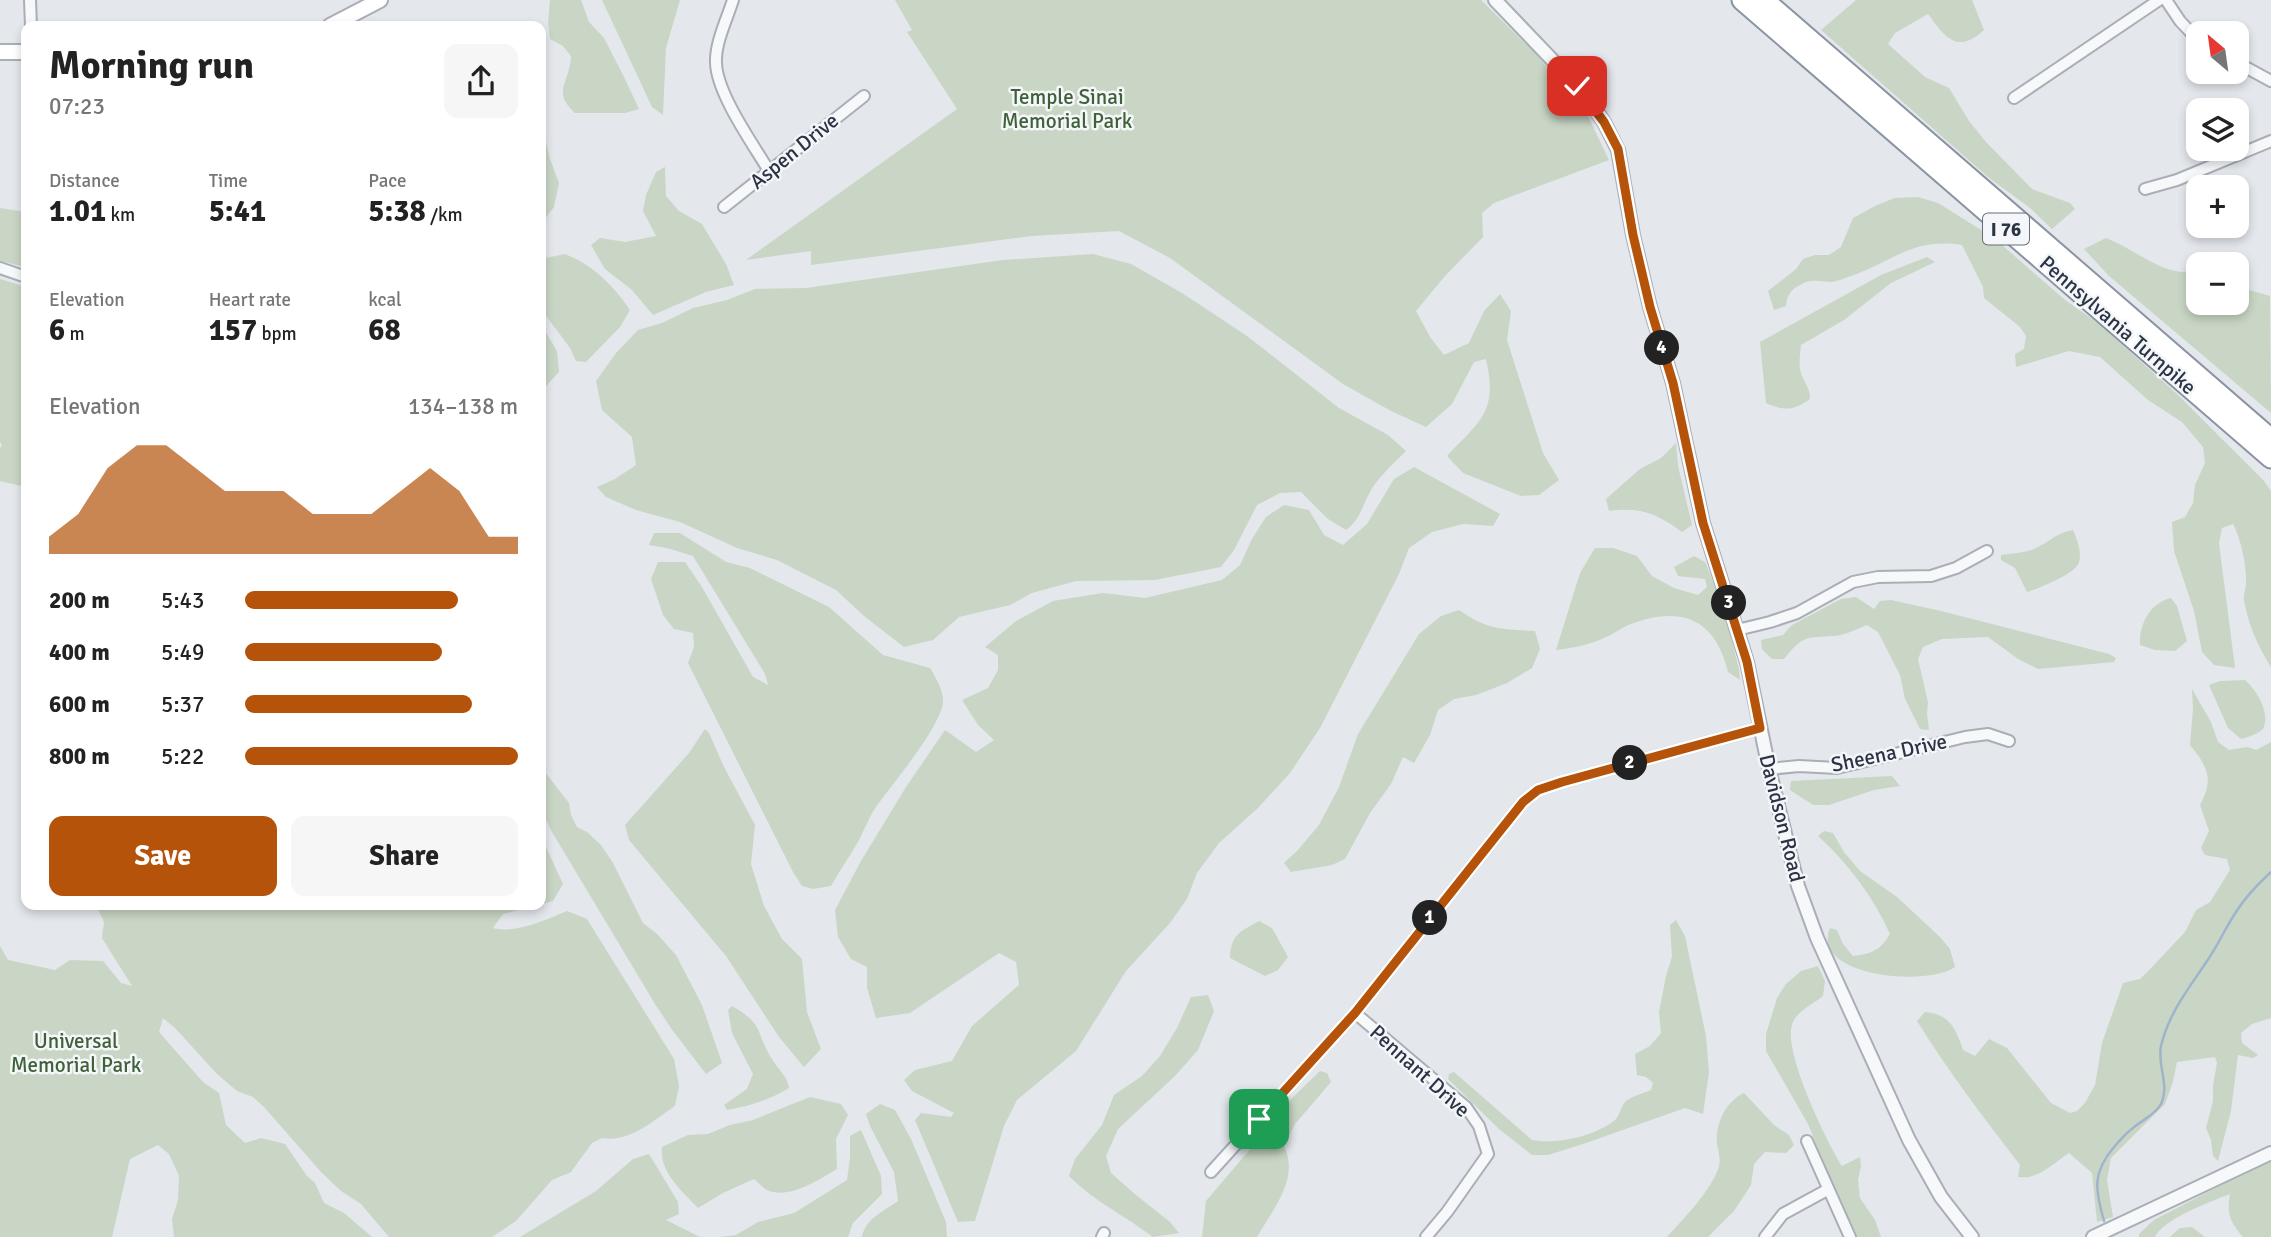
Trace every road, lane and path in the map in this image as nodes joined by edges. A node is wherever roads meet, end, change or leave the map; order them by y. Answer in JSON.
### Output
{"nodes":[{"id":1,"x":30,"y":0,"type":"edge"},
{"id":2,"x":380,"y":0,"type":"edge"},
{"id":3,"x":733,"y":0,"type":"edge"},
{"id":4,"x":1495,"y":0,"type":"edge"},
{"id":5,"x":1742,"y":0,"type":"edge"},
{"id":6,"x":1764,"y":0,"type":"edge"},
{"id":7,"x":2159,"y":0,"type":"edge"},
{"id":8,"x":2166,"y":0,"type":"edge"},
{"id":9,"x":31,"y":21,"type":"edge"},
{"id":10,"x":340,"y":21,"type":"edge"},
{"id":11,"x":2186,"y":27,"type":"edge"},
{"id":12,"x":0,"y":52,"type":"edge"},
{"id":13,"x":21,"y":52,"type":"edge"},
{"id":14,"x":2249,"y":69,"type":"edge"},
{"id":15,"x":2271,"y":80,"type":"edge"},
{"id":16,"x":864,"y":96,"type":"dead end"},
{"id":17,"x":2014,"y":98,"type":"dead end"},
{"id":18,"x":2271,"y":141,"type":"edge"},
{"id":19,"x":769,"y":171,"type":"junction"},
{"id":20,"x":2145,"y":190,"type":"dead end"},
{"id":21,"x":724,"y":207,"type":"dead end"},
{"id":22,"x":0,"y":268,"type":"edge"},
{"id":23,"x":21,"y":275,"type":"edge"},
{"id":24,"x":2271,"y":439,"type":"edge"},
{"id":25,"x":2271,"y":458,"type":"edge"},
{"id":26,"x":1987,"y":551,"type":"dead end"},
{"id":27,"x":1738,"y":630,"type":"junction"},
{"id":28,"x":1760,"y":728,"type":"junction"},
{"id":29,"x":2009,"y":741,"type":"dead end"},
{"id":30,"x":1769,"y":769,"type":"junction"},
{"id":31,"x":1355,"y":1013,"type":"junction"},
{"id":32,"x":1807,"y":1141,"type":"dead end"},
{"id":33,"x":2271,"y":1153,"type":"edge"},
{"id":34,"x":1211,"y":1172,"type":"dead end"},
{"id":35,"x":1827,"y":1190,"type":"junction"},
{"id":36,"x":1426,"y":1237,"type":"edge"},
{"id":37,"x":1765,"y":1237,"type":"edge"},
{"id":38,"x":1850,"y":1237,"type":"edge"},
{"id":39,"x":1972,"y":1237,"type":"edge"},
{"id":40,"x":2092,"y":1237,"type":"edge"}],
"edges":[{"from":1,"to":9,"type":"street"},
{"from":2,"to":10,"type":"main road"},
{"from":3,"to":19,"type":"street"},
{"from":4,"to":27,"type":"street","name":"Davidson Road"},
{"from":5,"to":25,"type":"highway","name":"Pennsylvania Turnpike","number":"I 76"},
{"from":6,"to":24,"type":"highway","name":"Pennsylvania Turnpike","number":"I 76"},
{"from":7,"to":17,"type":"street"},
{"from":8,"to":11,"type":"street"},
{"from":12,"to":13,"type":"main road"},
{"from":14,"to":15,"type":"street"},
{"from":16,"to":19,"type":"street","name":"Aspen Drive"},
{"from":18,"to":20,"type":"street"},
{"from":19,"to":21,"type":"street","name":"Aspen Drive"},
{"from":22,"to":23,"type":"street"},
{"from":26,"to":27,"type":"street"},
{"from":27,"to":28,"type":"street","name":"Davidson Road"},
{"from":28,"to":30,"type":"street","name":"Davidson Road"},
{"from":28,"to":31,"type":"street"},
{"from":29,"to":30,"type":"street","name":"Sheena Drive"},
{"from":30,"to":39,"type":"street","name":"Davidson Road"},
{"from":31,"to":34,"type":"street"},
{"from":31,"to":36,"type":"street","name":"Pennant Drive"},
{"from":32,"to":35,"type":"street"},
{"from":33,"to":40,"type":"street"},
{"from":35,"to":37,"type":"street"},
{"from":35,"to":38,"type":"street"}]}
